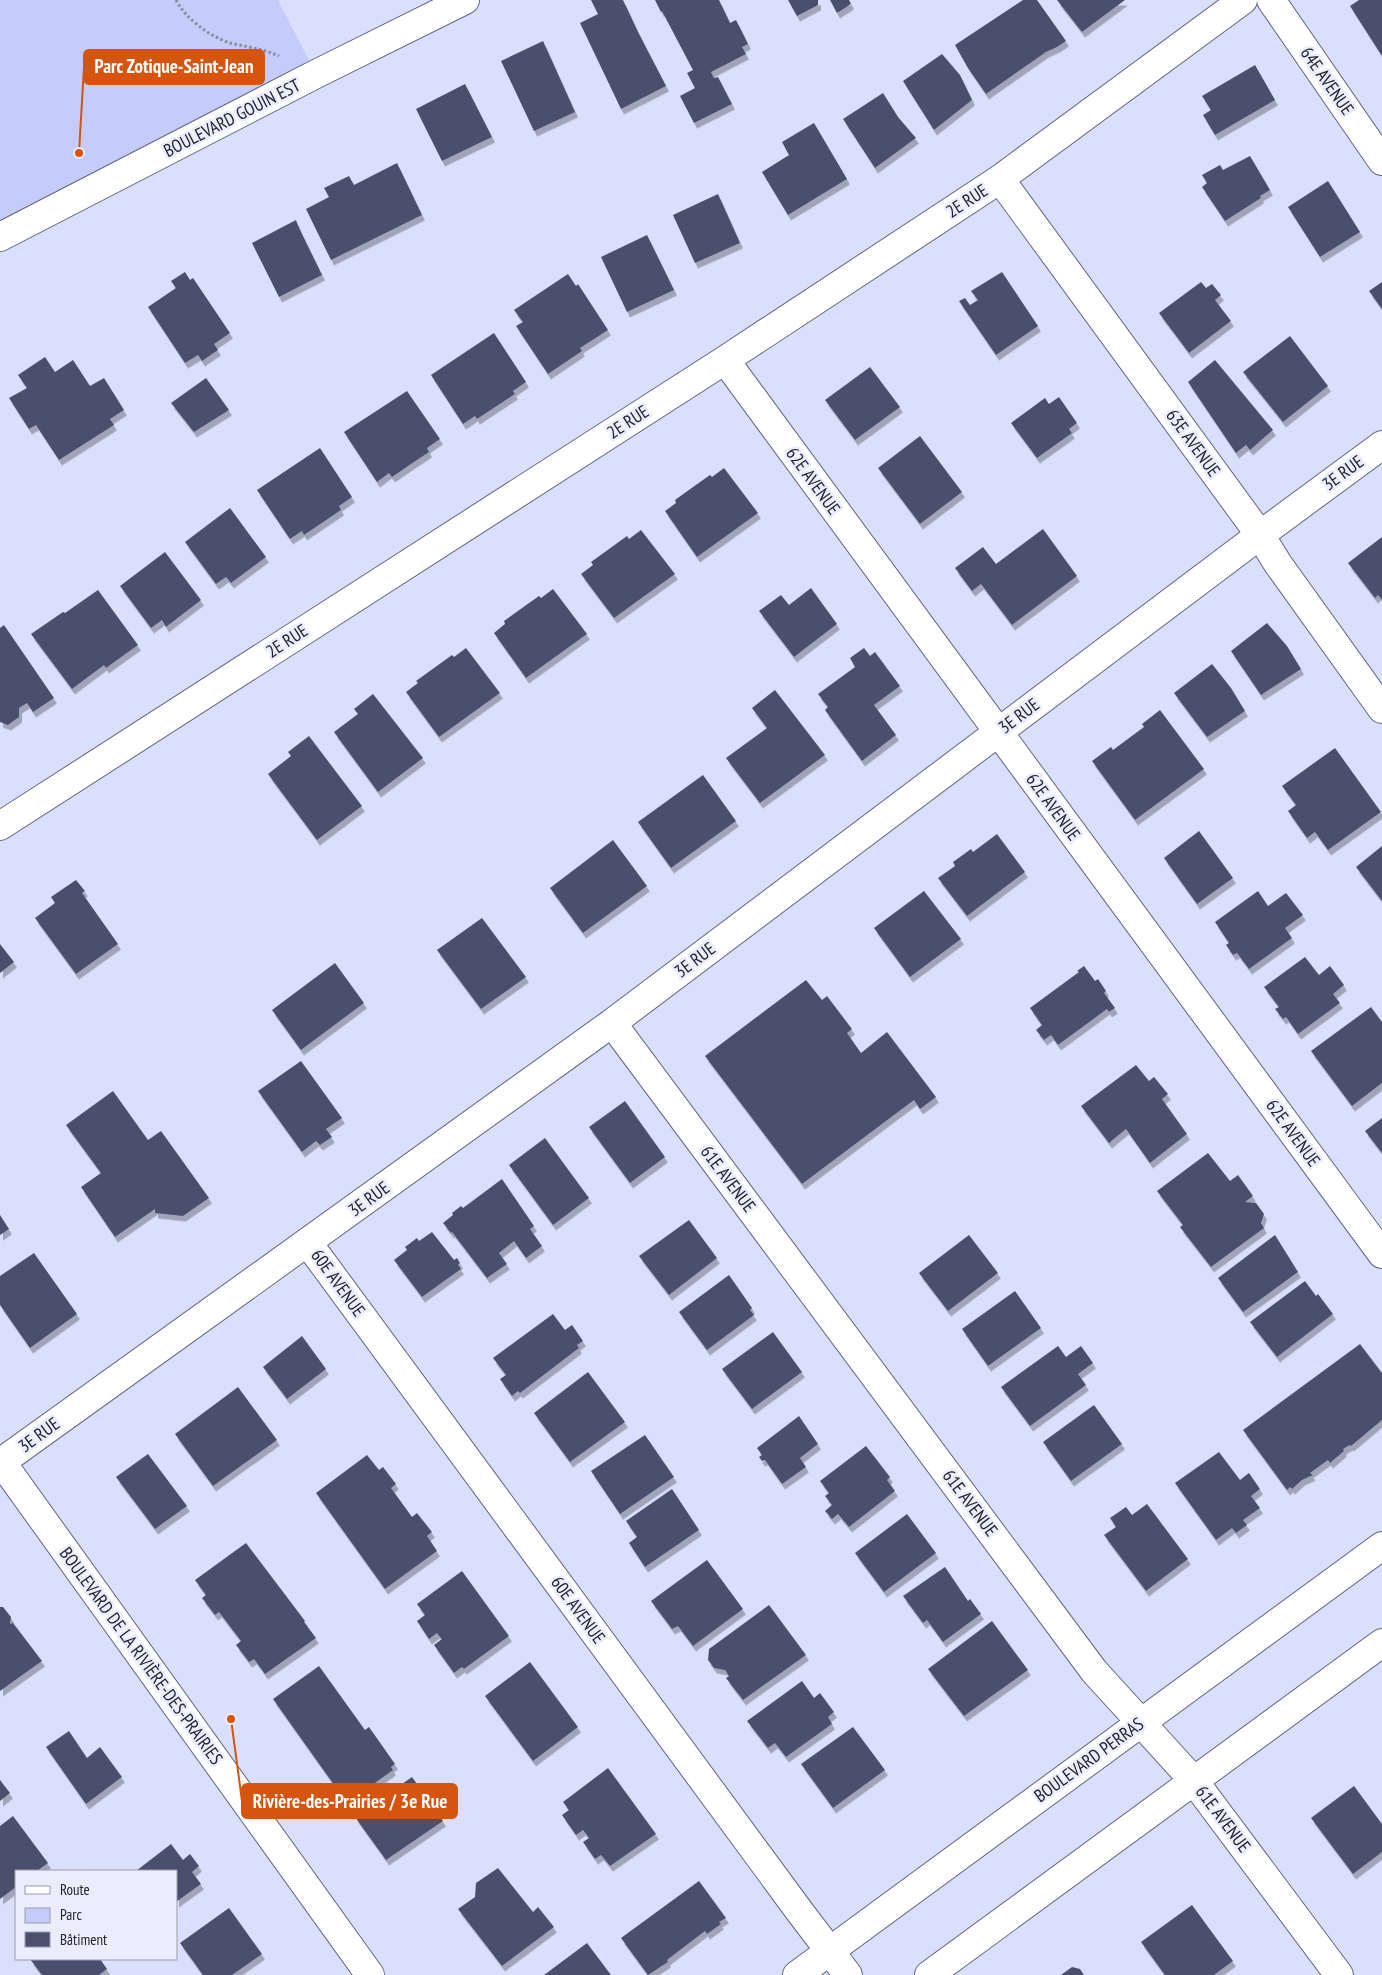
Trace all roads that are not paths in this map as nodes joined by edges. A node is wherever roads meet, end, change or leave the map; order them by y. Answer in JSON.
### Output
{"nodes":[{"id":1,"x":464,"y":0,"type":"edge"},
{"id":2,"x":1243,"y":0,"type":"edge"},
{"id":3,"x":1271,"y":0,"type":"edge"},
{"id":4,"x":1382,"y":161,"type":"edge"},
{"id":5,"x":1000,"y":179,"type":"junction"},
{"id":6,"x":0,"y":237,"type":"edge"},
{"id":7,"x":725,"y":360,"type":"junction"},
{"id":8,"x":1382,"y":445,"type":"edge"},
{"id":9,"x":1260,"y":535,"type":"junction"},
{"id":10,"x":1382,"y":709,"type":"edge"},
{"id":11,"x":997,"y":732,"type":"junction"},
{"id":12,"x":0,"y":826,"type":"edge"},
{"id":13,"x":612,"y":1023,"type":"junction"},
{"id":14,"x":308,"y":1243,"type":"junction"},
{"id":15,"x":1382,"y":1254,"type":"edge"},
{"id":16,"x":0,"y":1462,"type":"edge"},
{"id":17,"x":1382,"y":1546,"type":"edge"},
{"id":18,"x":1382,"y":1643,"type":"edge"},
{"id":19,"x":1141,"y":1722,"type":"junction"},
{"id":20,"x":1194,"y":1781,"type":"junction"},
{"id":21,"x":831,"y":1951,"type":"junction"},
{"id":22,"x":370,"y":1975,"type":"edge"},
{"id":23,"x":797,"y":1975,"type":"edge"},
{"id":24,"x":848,"y":1975,"type":"edge"},
{"id":25,"x":929,"y":1975,"type":"edge"},
{"id":26,"x":1338,"y":1975,"type":"edge"}],
"edges":[{"from":1,"to":6,"type":"street","name":"BOULEVARD GOUIN EST"},
{"from":2,"to":5,"type":"street","name":"2E RUE"},
{"from":3,"to":4,"type":"street","name":"64E AVENUE"},
{"from":5,"to":7,"type":"street","name":"2E RUE"},
{"from":5,"to":9,"type":"street","name":"63E AVENUE"},
{"from":7,"to":11,"type":"street","name":"62E AVENUE"},
{"from":7,"to":12,"type":"street","name":"2E RUE"},
{"from":8,"to":9,"type":"street","name":"3E RUE"},
{"from":9,"to":10,"type":"street","name":"63E AVENUE"},
{"from":9,"to":11,"type":"street","name":"3E RUE"},
{"from":11,"to":13,"type":"street","name":"3E RUE"},
{"from":11,"to":15,"type":"street","name":"62E AVENUE"},
{"from":13,"to":14,"type":"street","name":"3E RUE"},
{"from":13,"to":19,"type":"street","name":"61E AVENUE"},
{"from":14,"to":16,"type":"street","name":"3E RUE"},
{"from":14,"to":21,"type":"street","name":"60E AVENUE"},
{"from":16,"to":22,"type":"street","name":"BOULEVARD DE LA RIVIÈRE-DES-PRAIRIES"},
{"from":17,"to":19,"type":"street","name":"BOULEVARD PERRAS"},
{"from":18,"to":20,"type":"street"},
{"from":19,"to":20,"type":"street","name":"61E AVENUE"},
{"from":19,"to":21,"type":"street","name":"BOULEVARD PERRAS"},
{"from":20,"to":25,"type":"street"},
{"from":20,"to":26,"type":"street","name":"61E AVENUE"},
{"from":21,"to":23,"type":"street","name":"BOULEVARD PERRAS"},
{"from":21,"to":24,"type":"street","name":"60E AVENUE"}]}
